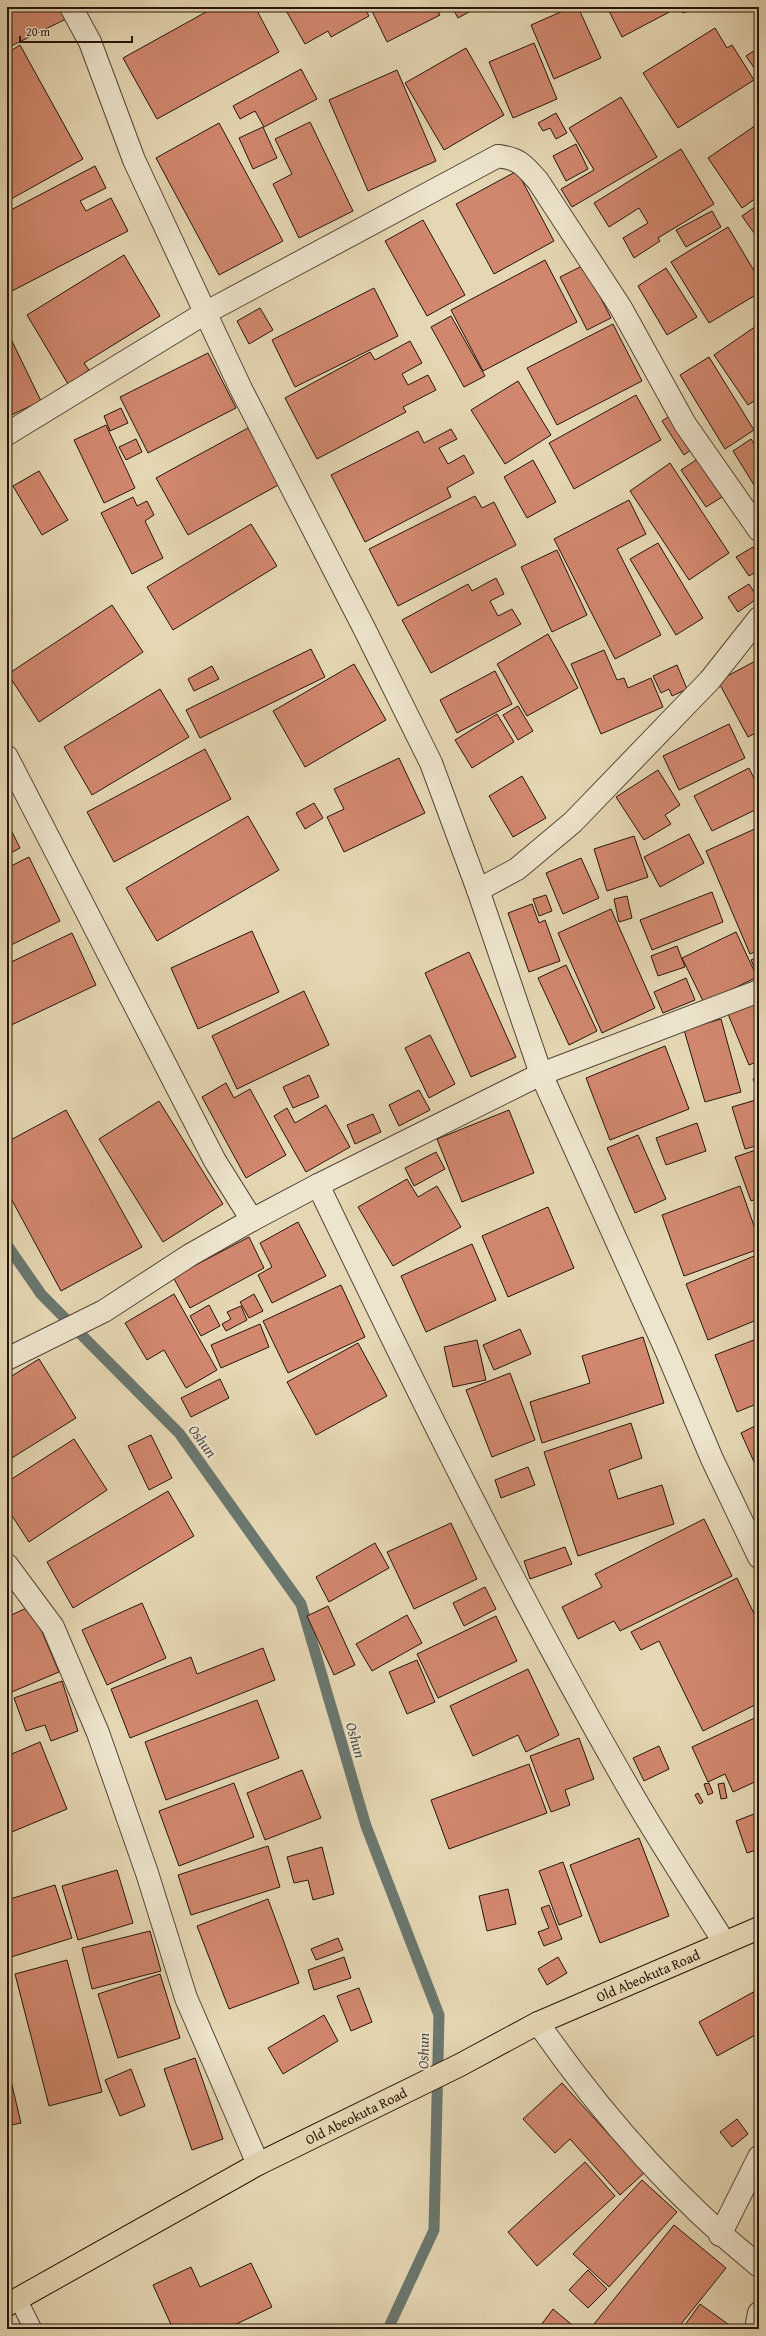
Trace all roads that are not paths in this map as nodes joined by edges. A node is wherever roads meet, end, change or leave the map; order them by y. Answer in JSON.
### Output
{"nodes":[{"id":1,"x":71,"y":7,"type":"edge"},
{"id":2,"x":205,"y":313,"type":"junction"},
{"id":3,"x":7,"y":434,"type":"edge"},
{"id":4,"x":759,"y":530,"type":"edge"},
{"id":5,"x":759,"y":618,"type":"edge"},
{"id":6,"x":7,"y":757,"type":"edge"},
{"id":7,"x":478,"y":890,"type":"junction"},
{"id":8,"x":759,"y":991,"type":"edge"},
{"id":9,"x":541,"y":1074,"type":"junction"},
{"id":10,"x":318,"y":1185,"type":"junction"},
{"id":11,"x":252,"y":1220,"type":"junction"},
{"id":12,"x":12,"y":1356,"type":"edge"},
{"id":13,"x":759,"y":1557,"type":"edge"},
{"id":14,"x":7,"y":1565,"type":"edge"},
{"id":15,"x":759,"y":1928,"type":"edge"},
{"id":16,"x":724,"y":1942,"type":"junction"},
{"id":17,"x":538,"y":2023,"type":"junction"},
{"id":18,"x":759,"y":2157,"type":"edge"},
{"id":19,"x":258,"y":2164,"type":"junction"},
{"id":20,"x":720,"y":2235,"type":"junction"},
{"id":21,"x":759,"y":2266,"type":"edge"},
{"id":22,"x":12,"y":2302,"type":"edge"},
{"id":23,"x":759,"y":2313,"type":"edge"},
{"id":24,"x":33,"y":2329,"type":"edge"},
{"id":25,"x":756,"y":2329,"type":"edge"}],
"edges":[{"from":1,"to":2,"type":"street"},
{"from":2,"to":3,"type":"street"},
{"from":2,"to":4,"type":"street"},
{"from":2,"to":7,"type":"street"},
{"from":5,"to":7,"type":"street"},
{"from":6,"to":11,"type":"street"},
{"from":7,"to":9,"type":"street"},
{"from":8,"to":9,"type":"street"},
{"from":9,"to":10,"type":"street"},
{"from":9,"to":13,"type":"street"},
{"from":10,"to":11,"type":"street"},
{"from":10,"to":16,"type":"street"},
{"from":11,"to":12,"type":"street"},
{"from":14,"to":19,"type":"street"},
{"from":15,"to":16,"type":"highway","name":"Old Abeokuta Road"},
{"from":16,"to":17,"type":"highway","name":"Old Abeokuta Road"},
{"from":17,"to":19,"type":"highway","name":"Old Abeokuta Road"},
{"from":17,"to":20,"type":"street"},
{"from":18,"to":20,"type":"street"},
{"from":19,"to":22,"type":"highway","name":"Old Abeokuta Road"},
{"from":20,"to":21,"type":"street"},
{"from":22,"to":24,"type":"lane"},
{"from":23,"to":25,"type":"street"}]}
